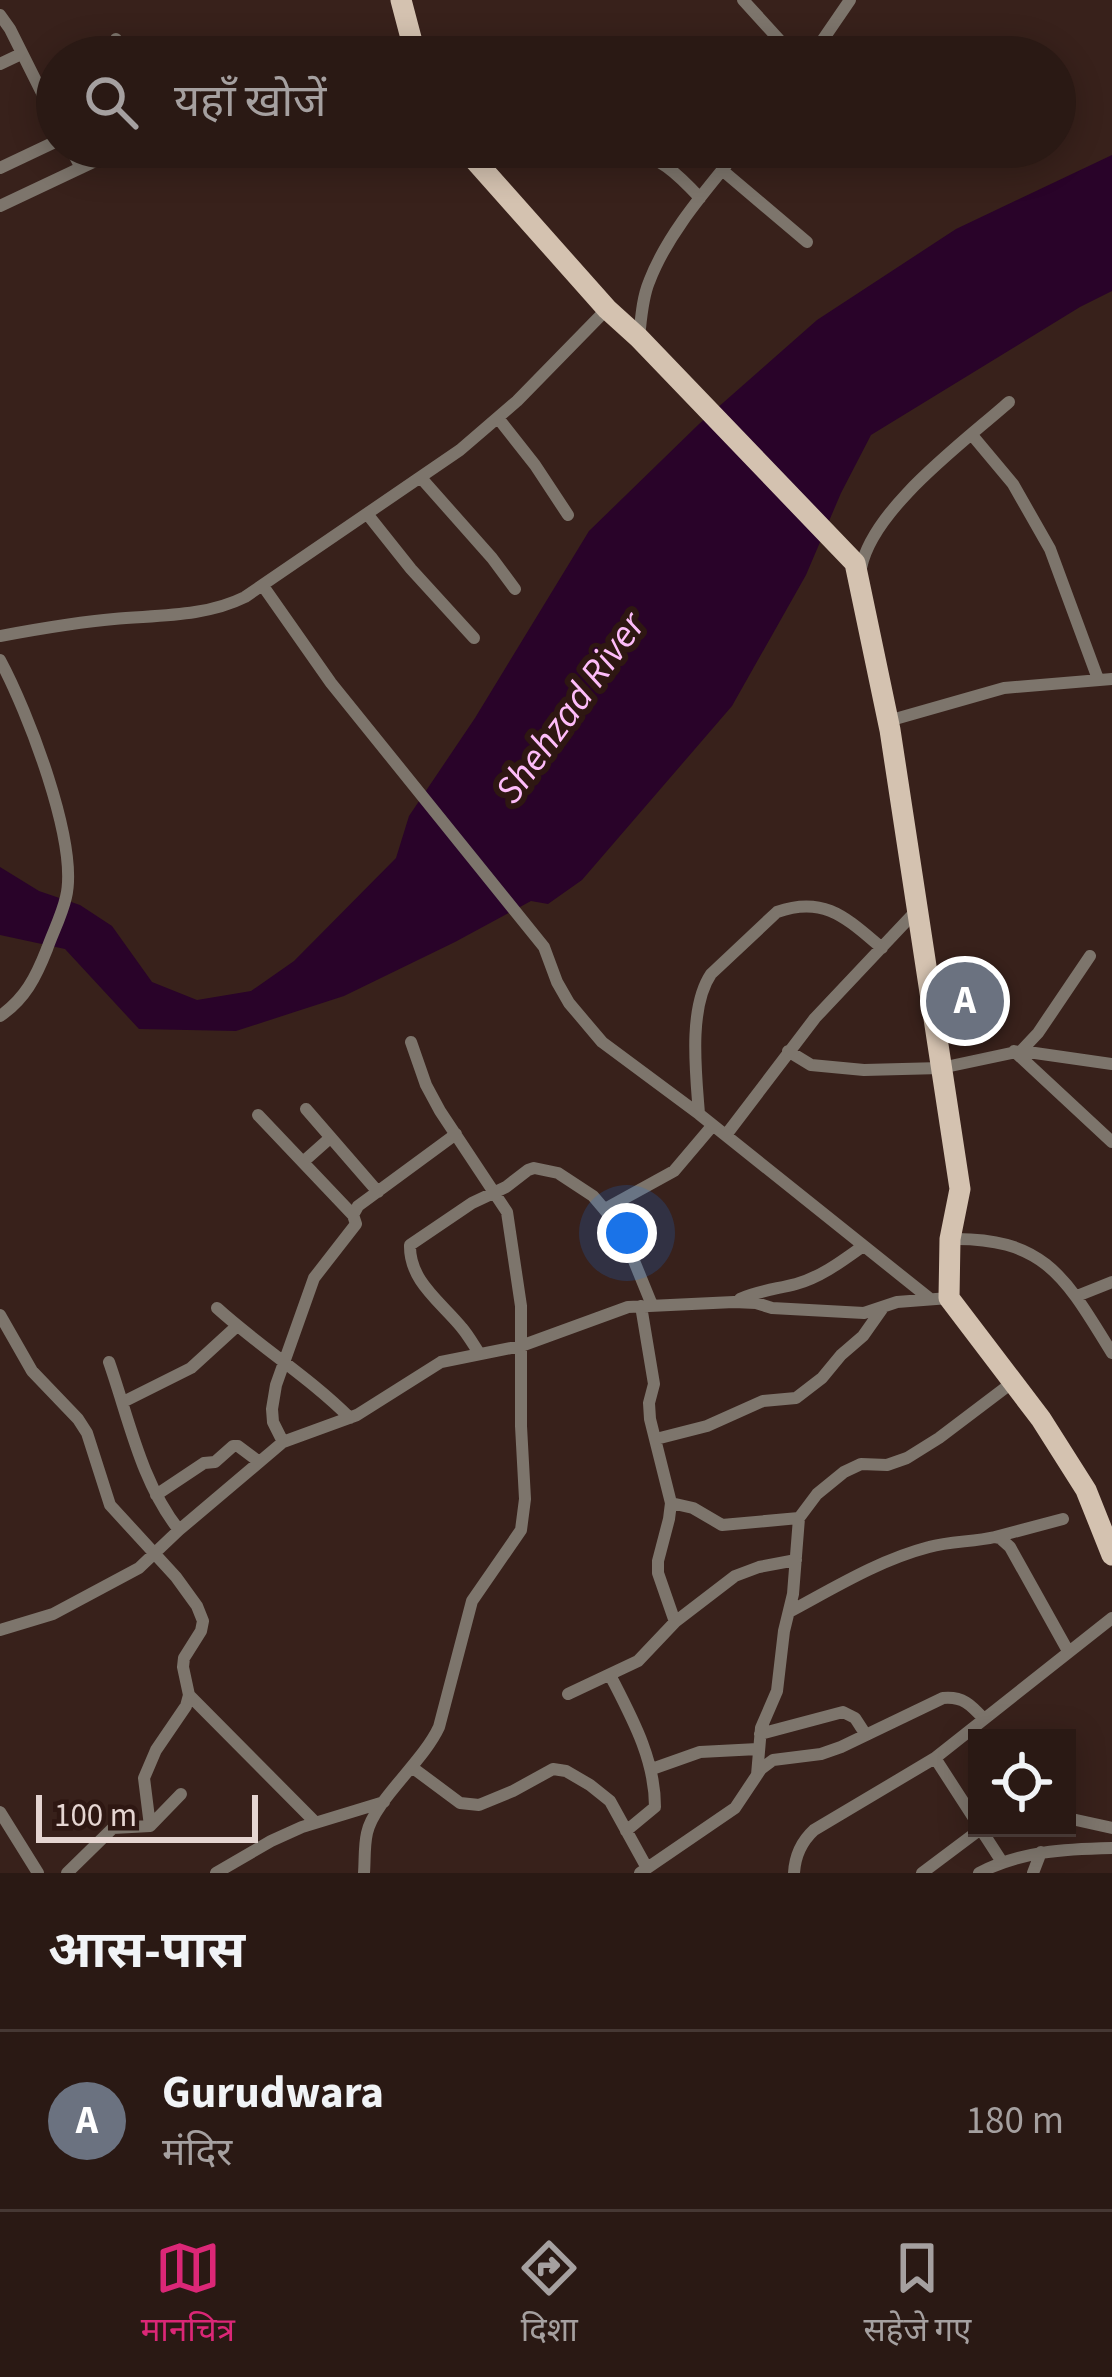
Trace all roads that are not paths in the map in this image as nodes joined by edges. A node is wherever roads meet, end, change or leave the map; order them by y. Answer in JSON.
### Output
{"nodes":[{"id":1,"x":401,"y":0,"type":"edge"},
{"id":2,"x":850,"y":0,"type":"edge"},
{"id":3,"x":747,"y":2,"type":"edge"},
{"id":4,"x":0,"y":15,"type":"edge"},
{"id":5,"x":410,"y":36,"type":"edge"},
{"id":6,"x":777,"y":36,"type":"edge"},
{"id":7,"x":825,"y":36,"type":"edge"},
{"id":8,"x":21,"y":54,"type":"junction"},
{"id":9,"x":0,"y":64,"type":"edge"},
{"id":10,"x":36,"y":83,"type":"edge"},
{"id":11,"x":36,"y":151,"type":"edge"},
{"id":12,"x":0,"y":168,"type":"edge"},
{"id":13,"x":81,"y":168,"type":"edge"},
{"id":14,"x":482,"y":168,"type":"edge"},
{"id":15,"x":671,"y":168,"type":"edge"},
{"id":16,"x":722,"y":170,"type":"joint"},
{"id":17,"x":700,"y":198,"type":"junction"},
{"id":18,"x":0,"y":206,"type":"edge"},
{"id":19,"x":807,"y":242,"type":"dead end"},
{"id":20,"x":608,"y":309,"type":"junction"},
{"id":21,"x":639,"y":338,"type":"junction"},
{"id":22,"x":1010,"y":402,"type":"dead end"},
{"id":23,"x":498,"y":418,"type":"junction"},
{"id":24,"x":972,"y":435,"type":"junction"},
{"id":25,"x":422,"y":479,"type":"junction"},
{"id":26,"x":368,"y":515,"type":"junction"},
{"id":27,"x":568,"y":515,"type":"dead end"},
{"id":28,"x":856,"y":571,"type":"junction"},
{"id":29,"x":263,"y":586,"type":"junction"},
{"id":30,"x":515,"y":590,"type":"dead end"},
{"id":31,"x":0,"y":636,"type":"edge"},
{"id":32,"x":474,"y":638,"type":"dead end"},
{"id":33,"x":0,"y":660,"type":"edge"},
{"id":34,"x":1105,"y":679,"type":"edge"},
{"id":35,"x":888,"y":722,"type":"junction"},
{"id":36,"x":916,"y":911,"type":"junction"},
{"id":37,"x":882,"y":948,"type":"junction"},
{"id":38,"x":1090,"y":956,"type":"dead end"},
{"id":39,"x":0,"y":1016,"type":"edge"},
{"id":40,"x":412,"y":1042,"type":"dead end"},
{"id":41,"x":788,"y":1051,"type":"junction"},
{"id":42,"x":1018,"y":1051,"type":"junction"},
{"id":43,"x":1112,"y":1064,"type":"edge"},
{"id":44,"x":941,"y":1068,"type":"junction"},
{"id":45,"x":306,"y":1109,"type":"dead end"},
{"id":46,"x":699,"y":1114,"type":"junction"},
{"id":47,"x":258,"y":1115,"type":"dead end"},
{"id":48,"x":713,"y":1125,"type":"junction"},
{"id":49,"x":456,"y":1134,"type":"junction"},
{"id":50,"x":726,"y":1135,"type":"junction"},
{"id":51,"x":330,"y":1138,"type":"junction"},
{"id":52,"x":1112,"y":1142,"type":"edge"},
{"id":53,"x":303,"y":1162,"type":"junction"},
{"id":54,"x":494,"y":1191,"type":"junction"},
{"id":55,"x":378,"y":1192,"type":"junction"},
{"id":56,"x":605,"y":1209,"type":"junction"},
{"id":57,"x":353,"y":1215,"type":"junction"},
{"id":58,"x":950,"y":1239,"type":"junction"},
{"id":59,"x":863,"y":1246,"type":"junction"},
{"id":60,"x":1112,"y":1282,"type":"edge"},
{"id":61,"x":1077,"y":1296,"type":"junction"},
{"id":62,"x":939,"y":1298,"type":"junction"},
{"id":63,"x":734,"y":1302,"type":"junction"},
{"id":64,"x":646,"y":1306,"type":"junction"},
{"id":65,"x":217,"y":1308,"type":"dead end"},
{"id":66,"x":882,"y":1309,"type":"junction"},
{"id":67,"x":0,"y":1315,"type":"edge"},
{"id":68,"x":237,"y":1326,"type":"junction"},
{"id":69,"x":4,"y":1336,"type":"edge"},
{"id":70,"x":521,"y":1346,"type":"junction"},
{"id":71,"x":478,"y":1353,"type":"junction"},
{"id":72,"x":1112,"y":1353,"type":"edge"},
{"id":73,"x":109,"y":1362,"type":"dead end"},
{"id":74,"x":284,"y":1364,"type":"junction"},
{"id":75,"x":1013,"y":1382,"type":"junction"},
{"id":76,"x":123,"y":1402,"type":"junction"},
{"id":77,"x":350,"y":1418,"type":"junction"},
{"id":78,"x":656,"y":1438,"type":"junction"},
{"id":79,"x":283,"y":1442,"type":"junction"},
{"id":80,"x":258,"y":1462,"type":"junction"},
{"id":81,"x":156,"y":1495,"type":"junction"},
{"id":82,"x":671,"y":1503,"type":"junction"},
{"id":83,"x":799,"y":1518,"type":"junction"},
{"id":84,"x":1063,"y":1519,"type":"dead end"},
{"id":85,"x":179,"y":1530,"type":"junction"},
{"id":86,"x":995,"y":1537,"type":"junction"},
{"id":87,"x":153,"y":1553,"type":"junction"},
{"id":88,"x":1112,"y":1555,"type":"edge"},
{"id":89,"x":796,"y":1560,"type":"junction"},
{"id":90,"x":789,"y":1612,"type":"junction"},
{"id":91,"x":1112,"y":1618,"type":"edge"},
{"id":92,"x":675,"y":1622,"type":"junction"},
{"id":93,"x":0,"y":1630,"type":"edge"},
{"id":94,"x":1069,"y":1651,"type":"junction"},
{"id":95,"x":610,"y":1675,"type":"junction"},
{"id":96,"x":568,"y":1694,"type":"dead end"},
{"id":97,"x":189,"y":1695,"type":"junction"},
{"id":98,"x":984,"y":1719,"type":"junction"},
{"id":99,"x":760,"y":1734,"type":"junction"},
{"id":100,"x":866,"y":1735,"type":"junction"},
{"id":101,"x":758,"y":1749,"type":"junction"},
{"id":102,"x":935,"y":1758,"type":"junction"},
{"id":103,"x":412,"y":1768,"type":"junction"},
{"id":104,"x":652,"y":1769,"type":"junction"},
{"id":105,"x":757,"y":1775,"type":"junction"},
{"id":106,"x":181,"y":1795,"type":"dead end"},
{"id":107,"x":385,"y":1802,"type":"junction"},
{"id":108,"x":968,"y":1809,"type":"edge"},
{"id":109,"x":0,"y":1812,"type":"edge"},
{"id":110,"x":1076,"y":1820,"type":"edge"},
{"id":111,"x":315,"y":1822,"type":"junction"},
{"id":112,"x":150,"y":1826,"type":"junction"},
{"id":113,"x":1112,"y":1828,"type":"edge"},
{"id":114,"x":626,"y":1831,"type":"junction"},
{"id":115,"x":968,"y":1837,"type":"edge"},
{"id":116,"x":986,"y":1837,"type":"edge"},
{"id":117,"x":1112,"y":1848,"type":"edge"},
{"id":118,"x":1041,"y":1852,"type":"junction"},
{"id":119,"x":1002,"y":1862,"type":"junction"},
{"id":120,"x":649,"y":1870,"type":"edge"},
{"id":121,"x":38,"y":1873,"type":"edge"},
{"id":122,"x":68,"y":1873,"type":"edge"},
{"id":123,"x":217,"y":1873,"type":"edge"},
{"id":124,"x":364,"y":1873,"type":"edge"},
{"id":125,"x":794,"y":1873,"type":"edge"},
{"id":126,"x":922,"y":1873,"type":"edge"},
{"id":127,"x":979,"y":1873,"type":"edge"},
{"id":128,"x":1033,"y":1873,"type":"edge"}],
"edges":[{"from":1,"to":5,"type":"main road"},
{"from":2,"to":7,"type":"street"},
{"from":3,"to":6,"type":"street"},
{"from":4,"to":8,"type":"street"},
{"from":8,"to":9,"type":"street"},
{"from":8,"to":10,"type":"street"},
{"from":11,"to":12,"type":"street"},
{"from":13,"to":18,"type":"street"},
{"from":14,"to":20,"type":"main road"},
{"from":15,"to":17,"type":"street"},
{"from":16,"to":17,"type":"street"},
{"from":16,"to":19,"type":"street"},
{"from":17,"to":21,"type":"street"},
{"from":20,"to":21,"type":"main road"},
{"from":20,"to":23,"type":"street"},
{"from":21,"to":28,"type":"main road"},
{"from":22,"to":24,"type":"street"},
{"from":23,"to":25,"type":"street"},
{"from":23,"to":27,"type":"street"},
{"from":24,"to":28,"type":"street"},
{"from":24,"to":34,"type":"street"},
{"from":25,"to":26,"type":"street"},
{"from":25,"to":30,"type":"street"},
{"from":26,"to":29,"type":"street"},
{"from":26,"to":32,"type":"street"},
{"from":28,"to":35,"type":"main road"},
{"from":29,"to":31,"type":"street"},
{"from":29,"to":46,"type":"street"},
{"from":33,"to":39,"type":"street"},
{"from":34,"to":35,"type":"street"},
{"from":35,"to":36,"type":"main road"},
{"from":36,"to":37,"type":"street"},
{"from":36,"to":44,"type":"main road"},
{"from":37,"to":41,"type":"street"},
{"from":37,"to":46,"type":"street"},
{"from":38,"to":42,"type":"street"},
{"from":40,"to":49,"type":"street"},
{"from":41,"to":44,"type":"street"},
{"from":41,"to":50,"type":"street"},
{"from":42,"to":43,"type":"street"},
{"from":42,"to":44,"type":"street"},
{"from":42,"to":52,"type":"street"},
{"from":44,"to":58,"type":"main road"},
{"from":45,"to":51,"type":"street"},
{"from":46,"to":48,"type":"street"},
{"from":47,"to":53,"type":"street"},
{"from":48,"to":50,"type":"street"},
{"from":48,"to":56,"type":"street"},
{"from":49,"to":54,"type":"street"},
{"from":49,"to":55,"type":"street"},
{"from":50,"to":59,"type":"street"},
{"from":51,"to":53,"type":"street"},
{"from":51,"to":55,"type":"street"},
{"from":53,"to":57,"type":"street"},
{"from":54,"to":56,"type":"street"},
{"from":54,"to":70,"type":"street"},
{"from":54,"to":71,"type":"street"},
{"from":55,"to":57,"type":"street"},
{"from":56,"to":64,"type":"street"},
{"from":57,"to":74,"type":"street"},
{"from":58,"to":61,"type":"street"},
{"from":58,"to":62,"type":"main road"},
{"from":59,"to":62,"type":"street"},
{"from":59,"to":63,"type":"street"},
{"from":60,"to":61,"type":"street"},
{"from":61,"to":72,"type":"street"},
{"from":62,"to":66,"type":"street"},
{"from":62,"to":75,"type":"main road"},
{"from":63,"to":64,"type":"street"},
{"from":63,"to":66,"type":"street"},
{"from":64,"to":70,"type":"street"},
{"from":64,"to":78,"type":"street"},
{"from":65,"to":68,"type":"street"},
{"from":66,"to":78,"type":"street"},
{"from":67,"to":69,"type":"street"},
{"from":68,"to":74,"type":"street"},
{"from":68,"to":76,"type":"street"},
{"from":69,"to":87,"type":"street"},
{"from":70,"to":71,"type":"street"},
{"from":70,"to":103,"type":"street"},
{"from":71,"to":77,"type":"street"},
{"from":73,"to":76,"type":"street"},
{"from":74,"to":77,"type":"street"},
{"from":74,"to":79,"type":"street"},
{"from":75,"to":83,"type":"street"},
{"from":75,"to":88,"type":"main road"},
{"from":76,"to":81,"type":"street"},
{"from":77,"to":79,"type":"street"},
{"from":78,"to":82,"type":"street"},
{"from":79,"to":80,"type":"street"},
{"from":80,"to":81,"type":"street"},
{"from":80,"to":85,"type":"street"},
{"from":81,"to":85,"type":"street"},
{"from":82,"to":83,"type":"street"},
{"from":82,"to":92,"type":"street"},
{"from":83,"to":89,"type":"street"},
{"from":84,"to":86,"type":"street"},
{"from":85,"to":87,"type":"street"},
{"from":86,"to":90,"type":"street"},
{"from":86,"to":94,"type":"street"},
{"from":87,"to":93,"type":"street"},
{"from":87,"to":97,"type":"street"},
{"from":89,"to":90,"type":"street"},
{"from":89,"to":92,"type":"street"},
{"from":90,"to":99,"type":"street"},
{"from":91,"to":94,"type":"street"},
{"from":92,"to":95,"type":"street"},
{"from":94,"to":98,"type":"street"},
{"from":95,"to":96,"type":"street"},
{"from":95,"to":104,"type":"street"},
{"from":97,"to":111,"type":"street"},
{"from":97,"to":112,"type":"street"},
{"from":98,"to":100,"type":"street"},
{"from":98,"to":102,"type":"street"},
{"from":99,"to":100,"type":"street"},
{"from":99,"to":101,"type":"street"},
{"from":100,"to":105,"type":"street"},
{"from":101,"to":104,"type":"street"},
{"from":101,"to":105,"type":"street"},
{"from":102,"to":108,"type":"street"},
{"from":102,"to":125,"type":"street"},
{"from":103,"to":107,"type":"street"},
{"from":103,"to":114,"type":"street"},
{"from":104,"to":114,"type":"street"},
{"from":105,"to":120,"type":"street"},
{"from":106,"to":112,"type":"street"},
{"from":107,"to":111,"type":"street"},
{"from":107,"to":124,"type":"street"},
{"from":109,"to":121,"type":"street"},
{"from":110,"to":113,"type":"street"},
{"from":111,"to":123,"type":"street"},
{"from":112,"to":122,"type":"street"},
{"from":114,"to":120,"type":"street"},
{"from":115,"to":126,"type":"street"},
{"from":116,"to":119,"type":"street"},
{"from":117,"to":118,"type":"street"},
{"from":118,"to":119,"type":"street"},
{"from":118,"to":128,"type":"street"},
{"from":119,"to":127,"type":"street"}]}
